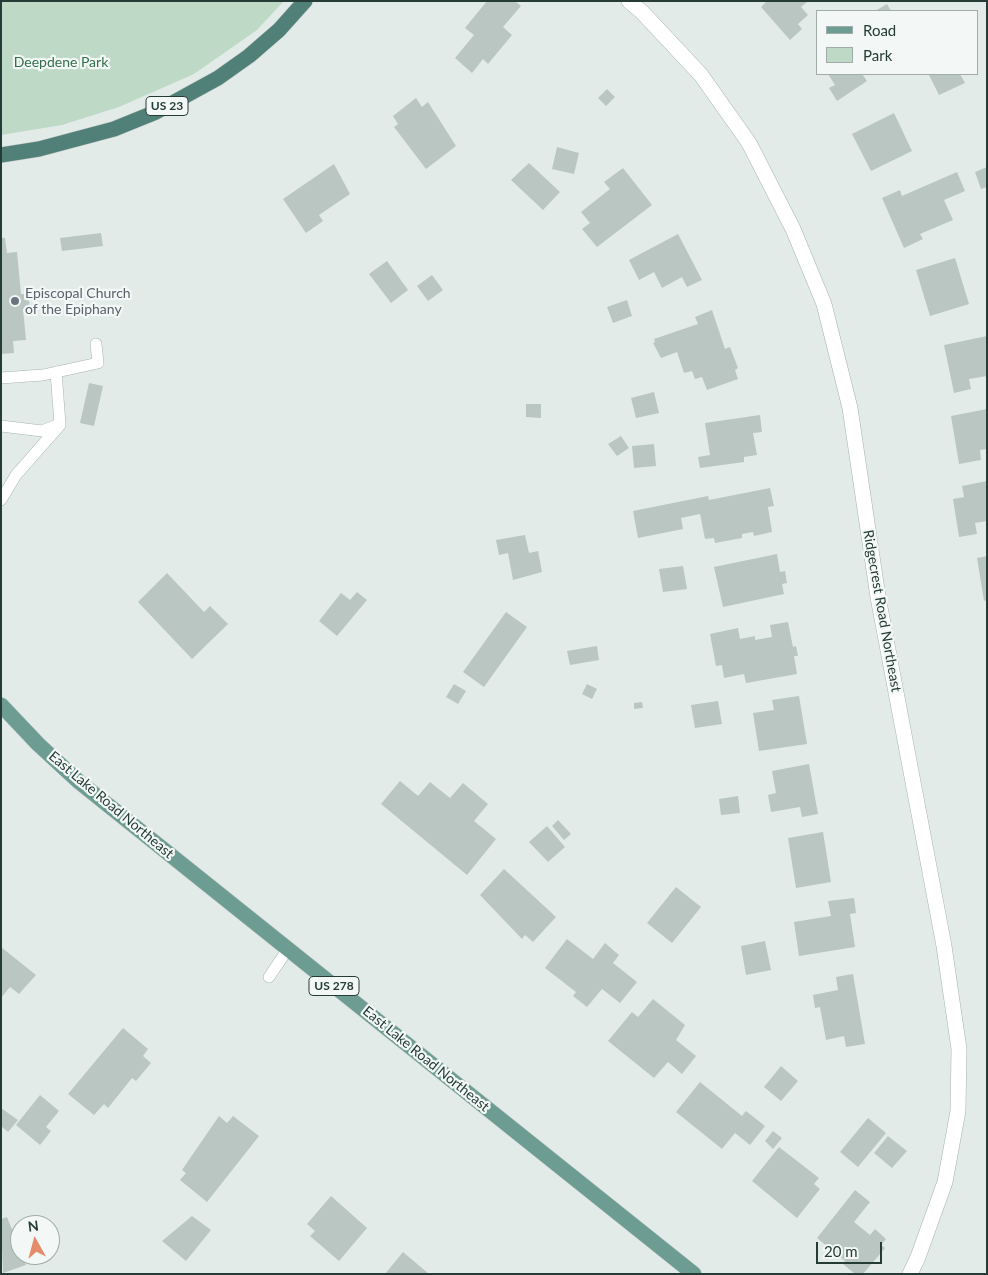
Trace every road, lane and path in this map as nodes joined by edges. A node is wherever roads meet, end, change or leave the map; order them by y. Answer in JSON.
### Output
{"nodes":[{"id":1,"x":305,"y":1,"type":"edge"},
{"id":2,"x":629,"y":1,"type":"edge"},
{"id":3,"x":1,"y":155,"type":"edge"},
{"id":4,"x":96,"y":344,"type":"dead end"},
{"id":5,"x":56,"y":372,"type":"junction"},
{"id":6,"x":1,"y":378,"type":"edge"},
{"id":7,"x":60,"y":424,"type":"junction"},
{"id":8,"x":1,"y":426,"type":"edge"},
{"id":9,"x":1,"y":500,"type":"edge"},
{"id":10,"x":1,"y":705,"type":"edge"},
{"id":11,"x":288,"y":949,"type":"junction"},
{"id":12,"x":269,"y":977,"type":"dead end"},
{"id":13,"x":694,"y":1274,"type":"edge"},
{"id":14,"x":910,"y":1274,"type":"edge"}],
"edges":[{"from":1,"to":3,"type":"highway","number":"US 23"},
{"from":2,"to":14,"type":"street","name":"Ridgecrest Road Northeast"},
{"from":4,"to":5,"type":"lane"},
{"from":5,"to":6,"type":"lane"},
{"from":5,"to":7,"type":"lane"},
{"from":7,"to":8,"type":"lane"},
{"from":7,"to":9,"type":"lane"},
{"from":10,"to":11,"type":"main road","name":"East Lake Road Northeast","number":"US 278"},
{"from":11,"to":12,"type":"lane"},
{"from":11,"to":13,"type":"main road","name":"East Lake Road Northeast","number":"US 278"}]}
